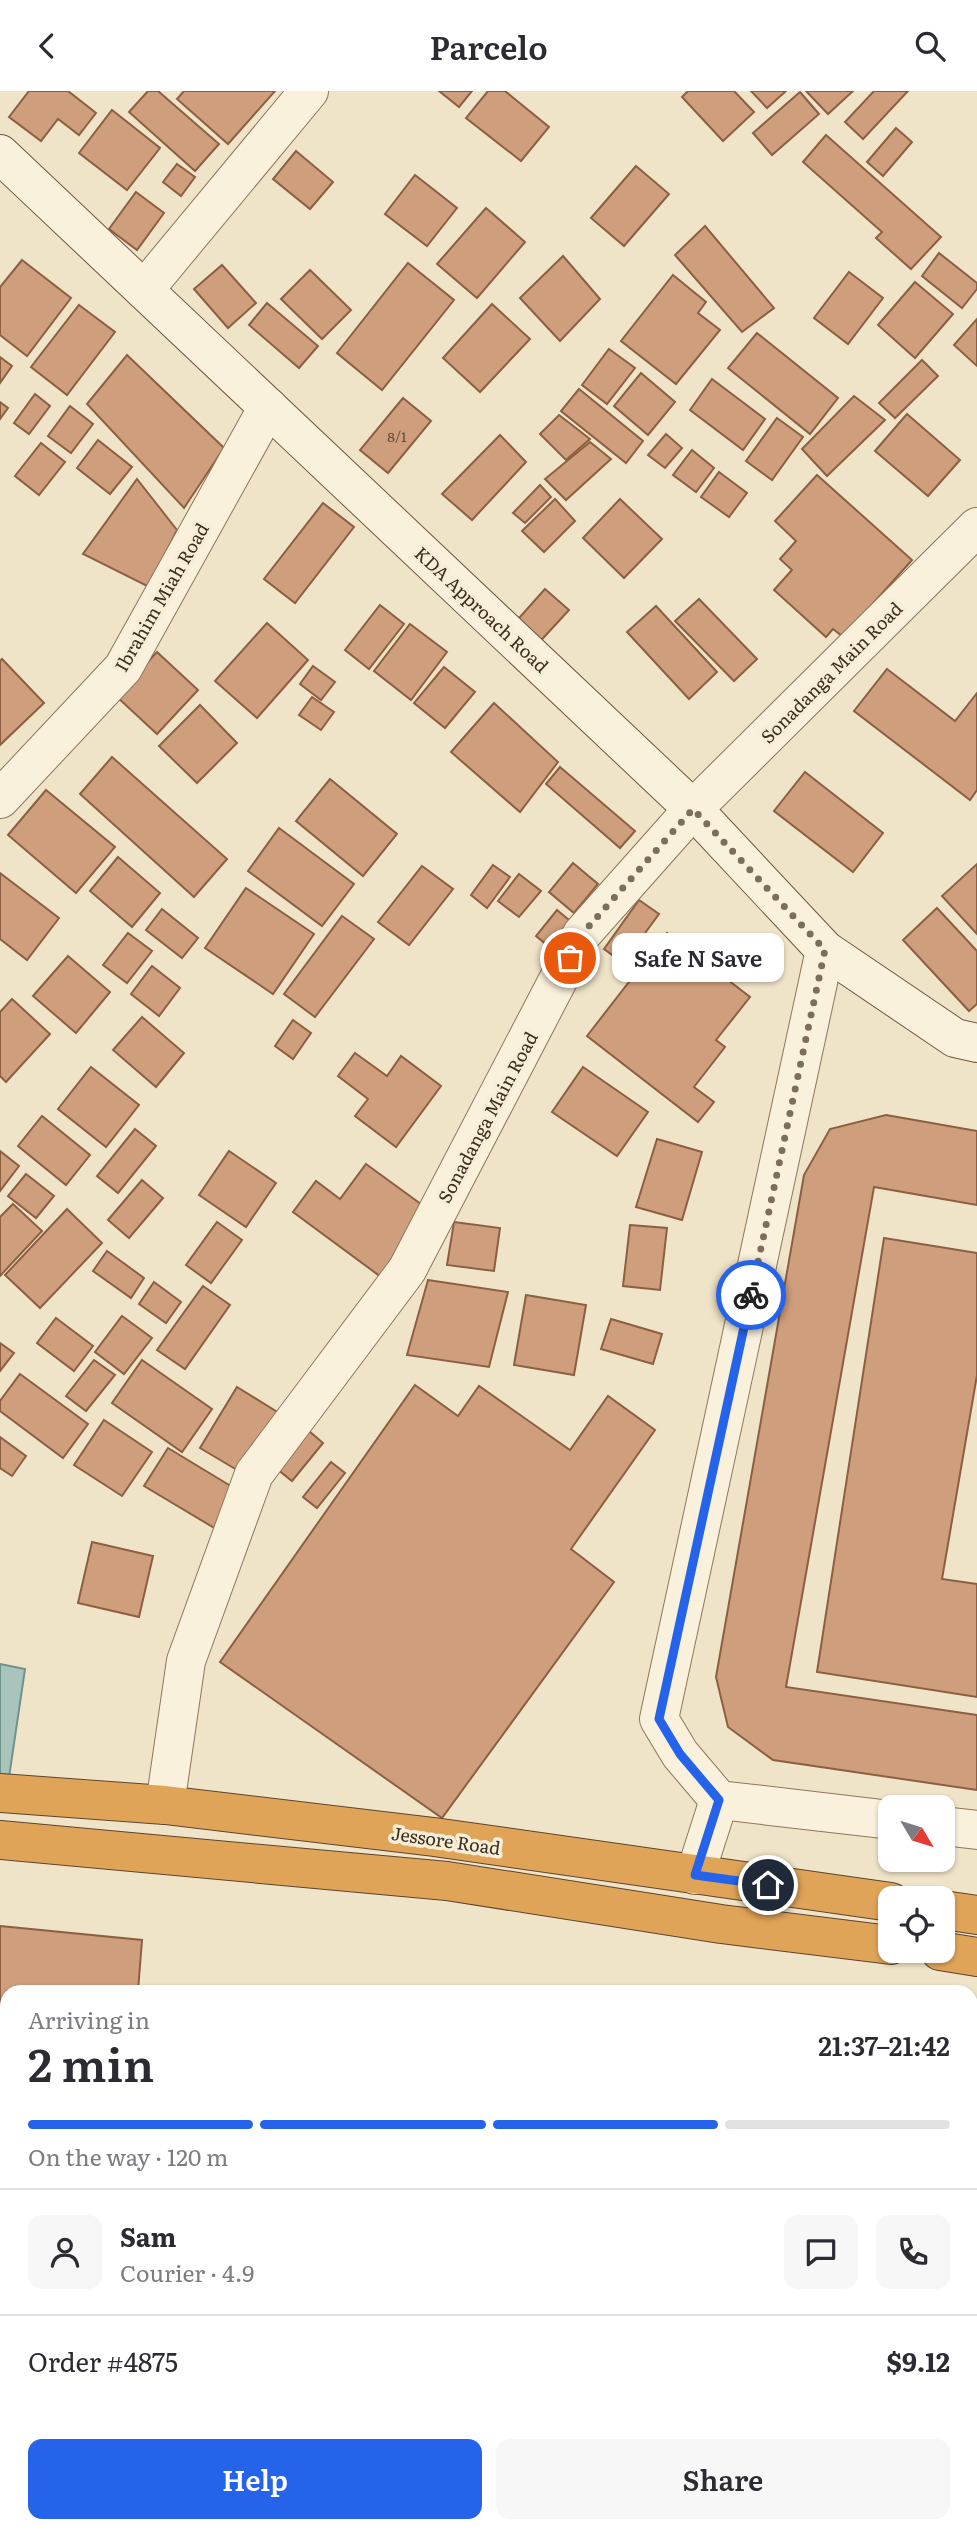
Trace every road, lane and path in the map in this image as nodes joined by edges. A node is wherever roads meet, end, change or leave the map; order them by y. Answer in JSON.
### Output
{"nodes":[{"id":1,"x":309,"y":91,"type":"edge"},
{"id":2,"x":0,"y":154,"type":"edge"},
{"id":3,"x":144,"y":290,"type":"junction"},
{"id":4,"x":268,"y":407,"type":"junction"},
{"id":5,"x":977,"y":527,"type":"edge"},
{"id":6,"x":0,"y":799,"type":"edge"},
{"id":7,"x":693,"y":809,"type":"junction"},
{"id":8,"x":825,"y":950,"type":"junction"},
{"id":9,"x":977,"y":1043,"type":"edge"},
{"id":10,"x":0,"y":1793,"type":"edge"},
{"id":11,"x":719,"y":1800,"type":"junction"},
{"id":12,"x":165,"y":1805,"type":"junction"},
{"id":13,"x":878,"y":1818,"type":"edge"},
{"id":14,"x":956,"y":1828,"type":"edge"},
{"id":15,"x":977,"y":1830,"type":"edge"},
{"id":16,"x":0,"y":1840,"type":"edge"},
{"id":17,"x":695,"y":1875,"type":"junction"},
{"id":18,"x":878,"y":1900,"type":"edge"},
{"id":19,"x":955,"y":1912,"type":"edge"},
{"id":20,"x":977,"y":1915,"type":"edge"},
{"id":21,"x":878,"y":1943,"type":"edge"},
{"id":22,"x":955,"y":1953,"type":"edge"},
{"id":23,"x":977,"y":1957,"type":"edge"}],
"edges":[{"from":1,"to":3,"type":"street"},
{"from":2,"to":3,"type":"street","name":"KDA Approach Road"},
{"from":3,"to":4,"type":"street","name":"KDA Approach Road"},
{"from":4,"to":6,"type":"street","name":"Ibrahim Miah Road"},
{"from":4,"to":7,"type":"street","name":"KDA Approach Road"},
{"from":5,"to":7,"type":"street","name":"Sonadanga Main Road"},
{"from":7,"to":8,"type":"street","name":"KDA Approach Road"},
{"from":7,"to":12,"type":"street","name":"Sonadanga Main Road"},
{"from":8,"to":9,"type":"street","name":"KDA Approach Road"},
{"from":8,"to":11,"type":"street"},
{"from":10,"to":12,"type":"highway","name":"Jessore Road"},
{"from":11,"to":13,"type":"street"},
{"from":11,"to":17,"type":"street"},
{"from":12,"to":17,"type":"highway","name":"Jessore Road"},
{"from":14,"to":15,"type":"street"},
{"from":16,"to":21,"type":"highway"},
{"from":17,"to":18,"type":"highway","name":"Jessore Road"},
{"from":19,"to":20,"type":"highway"},
{"from":22,"to":23,"type":"highway"}]}
